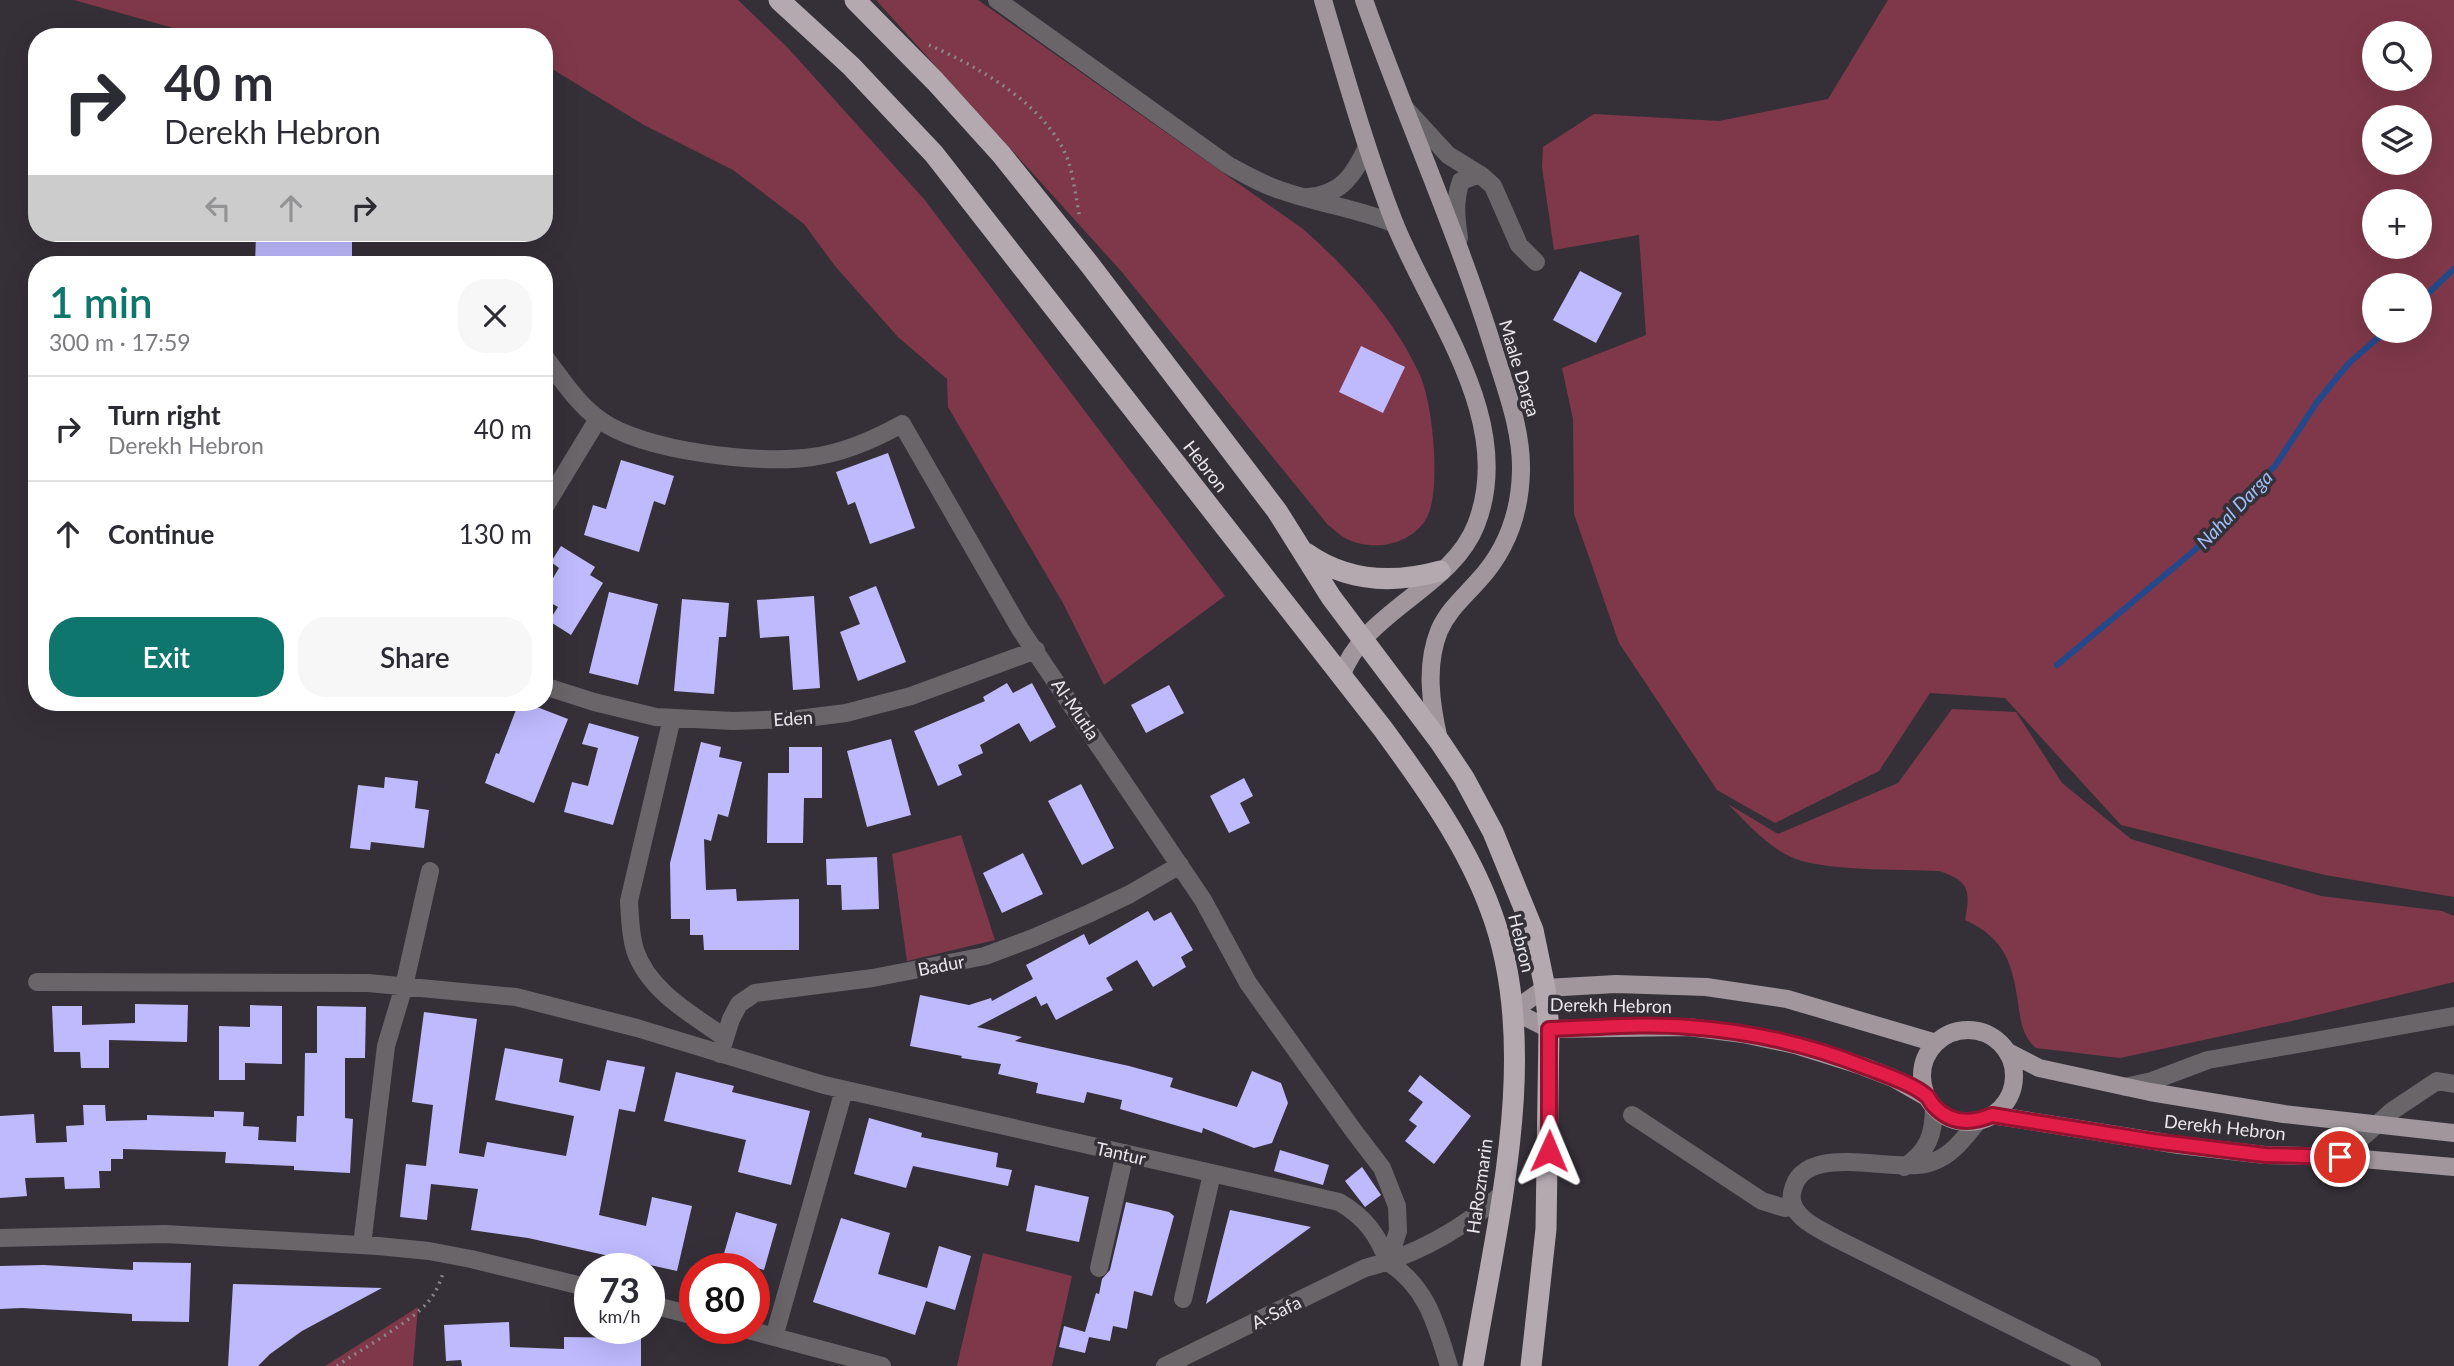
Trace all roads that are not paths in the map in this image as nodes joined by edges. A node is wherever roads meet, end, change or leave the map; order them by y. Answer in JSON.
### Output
{"nodes":[{"id":1,"x":779,"y":0,"type":"edge"},
{"id":2,"x":855,"y":0,"type":"edge"},
{"id":3,"x":998,"y":0,"type":"edge"},
{"id":4,"x":1323,"y":0,"type":"edge"},
{"id":5,"x":1364,"y":0,"type":"edge"},
{"id":6,"x":1404,"y":107,"type":"junction"},
{"id":7,"x":1367,"y":147,"type":"junction"},
{"id":8,"x":1482,"y":176,"type":"junction"},
{"id":9,"x":1301,"y":197,"type":"junction"},
{"id":10,"x":1395,"y":224,"type":"junction"},
{"id":11,"x":1461,"y":252,"type":"junction"},
{"id":12,"x":1536,"y":262,"type":"dead end"},
{"id":13,"x":553,"y":368,"type":"edge"},
{"id":14,"x":598,"y":419,"type":"junction"},
{"id":15,"x":553,"y":493,"type":"edge"},
{"id":16,"x":1302,"y":550,"type":"junction"},
{"id":17,"x":1440,"y":571,"type":"junction"},
{"id":18,"x":1362,"y":639,"type":"junction"},
{"id":19,"x":1036,"y":650,"type":"junction"},
{"id":20,"x":1340,"y":677,"type":"junction"},
{"id":21,"x":553,"y":689,"type":"edge"},
{"id":22,"x":672,"y":718,"type":"junction"},
{"id":23,"x":1440,"y":742,"type":"junction"},
{"id":24,"x":1180,"y":864,"type":"junction"},
{"id":25,"x":430,"y":871,"type":"dead end"},
{"id":26,"x":37,"y":982,"type":"dead end"},
{"id":27,"x":404,"y":986,"type":"junction"},
{"id":28,"x":1545,"y":988,"type":"junction"},
{"id":29,"x":1513,"y":1011,"type":"junction"},
{"id":30,"x":2454,"y":1016,"type":"edge"},
{"id":31,"x":1549,"y":1029,"type":"junction"},
{"id":32,"x":1936,"y":1043,"type":"junction"},
{"id":33,"x":722,"y":1045,"type":"junction"},
{"id":34,"x":2008,"y":1052,"type":"junction"},
{"id":35,"x":2454,"y":1084,"type":"edge"},
{"id":36,"x":2125,"y":1087,"type":"junction"},
{"id":37,"x":844,"y":1090,"type":"junction"},
{"id":38,"x":1931,"y":1102,"type":"junction"},
{"id":39,"x":1632,"y":1115,"type":"dead end"},
{"id":40,"x":1986,"y":1118,"type":"junction"},
{"id":41,"x":2375,"y":1125,"type":"junction"},
{"id":42,"x":2454,"y":1133,"type":"edge"},
{"id":43,"x":1125,"y":1153,"type":"junction"},
{"id":44,"x":2340,"y":1157,"type":"junction"},
{"id":45,"x":1904,"y":1167,"type":"junction"},
{"id":46,"x":2454,"y":1167,"type":"edge"},
{"id":47,"x":1212,"y":1174,"type":"junction"},
{"id":48,"x":1502,"y":1194,"type":"junction"},
{"id":49,"x":1793,"y":1206,"type":"junction"},
{"id":50,"x":0,"y":1238,"type":"edge"},
{"id":51,"x":362,"y":1245,"type":"junction"},
{"id":52,"x":1388,"y":1262,"type":"junction"},
{"id":53,"x":1099,"y":1268,"type":"dead end"},
{"id":54,"x":574,"y":1284,"type":"edge"},
{"id":55,"x":1183,"y":1300,"type":"dead end"},
{"id":56,"x":770,"y":1336,"type":"edge"},
{"id":57,"x":774,"y":1337,"type":"junction"},
{"id":58,"x":1170,"y":1365,"type":"edge"},
{"id":59,"x":882,"y":1366,"type":"edge"},
{"id":60,"x":1450,"y":1366,"type":"edge"},
{"id":61,"x":1473,"y":1366,"type":"edge"},
{"id":62,"x":1531,"y":1366,"type":"edge"},
{"id":63,"x":2092,"y":1366,"type":"edge"}],
"edges":[{"from":1,"to":20,"type":"highway","name":"Hebron"},
{"from":2,"to":16,"type":"highway","name":"Hebron"},
{"from":3,"to":9,"type":"street"},
{"from":4,"to":7,"type":"main road"},
{"from":5,"to":6,"type":"main road","name":"Maale Darga"},
{"from":6,"to":8,"type":"street"},
{"from":6,"to":11,"type":"main road","name":"Maale Darga"},
{"from":7,"to":9,"type":"street"},
{"from":7,"to":10,"type":"main road"},
{"from":8,"to":11,"type":"street"},
{"from":8,"to":12,"type":"street"},
{"from":9,"to":10,"type":"street"},
{"from":10,"to":17,"type":"main road"},
{"from":11,"to":23,"type":"main road","name":"Maale Darga"},
{"from":13,"to":14,"type":"street","name":"Al-Mutla"},
{"from":14,"to":15,"type":"street"},
{"from":14,"to":19,"type":"street","name":"Al-Mutla"},
{"from":16,"to":17,"type":"highway"},
{"from":16,"to":18,"type":"highway","name":"Hebron"},
{"from":17,"to":18,"type":"main road"},
{"from":18,"to":20,"type":"main road"},
{"from":18,"to":23,"type":"highway","name":"Hebron"},
{"from":19,"to":22,"type":"street","name":"Eden"},
{"from":19,"to":24,"type":"street","name":"Al-Mutla"},
{"from":20,"to":29,"type":"highway","name":"Hebron"},
{"from":21,"to":22,"type":"street","name":"Eden"},
{"from":22,"to":33,"type":"street"},
{"from":23,"to":28,"type":"highway","name":"Hebron"},
{"from":24,"to":33,"type":"street","name":"Badur"},
{"from":24,"to":52,"type":"street","name":"Al-Mutla"},
{"from":25,"to":27,"type":"street"},
{"from":26,"to":27,"type":"street","name":"Tantur"},
{"from":27,"to":33,"type":"street","name":"Tantur"},
{"from":27,"to":51,"type":"street"},
{"from":28,"to":29,"type":"main road","name":"Derekh Hebron"},
{"from":28,"to":31,"type":"highway","name":"Hebron"},
{"from":28,"to":32,"type":"main road","name":"Derekh Hebron"},
{"from":29,"to":31,"type":"main road","name":"Derekh Hebron"},
{"from":29,"to":48,"type":"highway","name":"HaRozmarin"},
{"from":30,"to":36,"type":"street"},
{"from":31,"to":38,"type":"main road","name":"Derekh Hebron"},
{"from":31,"to":62,"type":"highway"},
{"from":32,"to":34,"type":"main road"},
{"from":32,"to":38,"type":"main road"},
{"from":33,"to":37,"type":"street","name":"Tantur"},
{"from":34,"to":36,"type":"main road","name":"Derekh Hebron"},
{"from":34,"to":40,"type":"main road"},
{"from":35,"to":41,"type":"street"},
{"from":36,"to":41,"type":"main road","name":"Derekh Hebron"},
{"from":37,"to":43,"type":"street","name":"Tantur"},
{"from":37,"to":57,"type":"street"},
{"from":38,"to":40,"type":"main road"},
{"from":38,"to":45,"type":"street"},
{"from":39,"to":49,"type":"street"},
{"from":40,"to":44,"type":"main road","name":"Derekh Hebron"},
{"from":40,"to":45,"type":"street"},
{"from":41,"to":42,"type":"main road","name":"Derekh Hebron"},
{"from":41,"to":44,"type":"street"},
{"from":43,"to":47,"type":"street","name":"Tantur"},
{"from":43,"to":53,"type":"street"},
{"from":44,"to":46,"type":"main road","name":"Derekh Hebron"},
{"from":45,"to":49,"type":"street"},
{"from":47,"to":52,"type":"street","name":"Tantur"},
{"from":47,"to":55,"type":"street"},
{"from":48,"to":52,"type":"street","name":"A-Safa"},
{"from":48,"to":61,"type":"highway","name":"HaRozmarin"},
{"from":49,"to":63,"type":"street"},
{"from":50,"to":51,"type":"street"},
{"from":51,"to":54,"type":"street"},
{"from":52,"to":58,"type":"street","name":"A-Safa"},
{"from":52,"to":60,"type":"street"},
{"from":56,"to":57,"type":"street"},
{"from":57,"to":59,"type":"street"}]}
